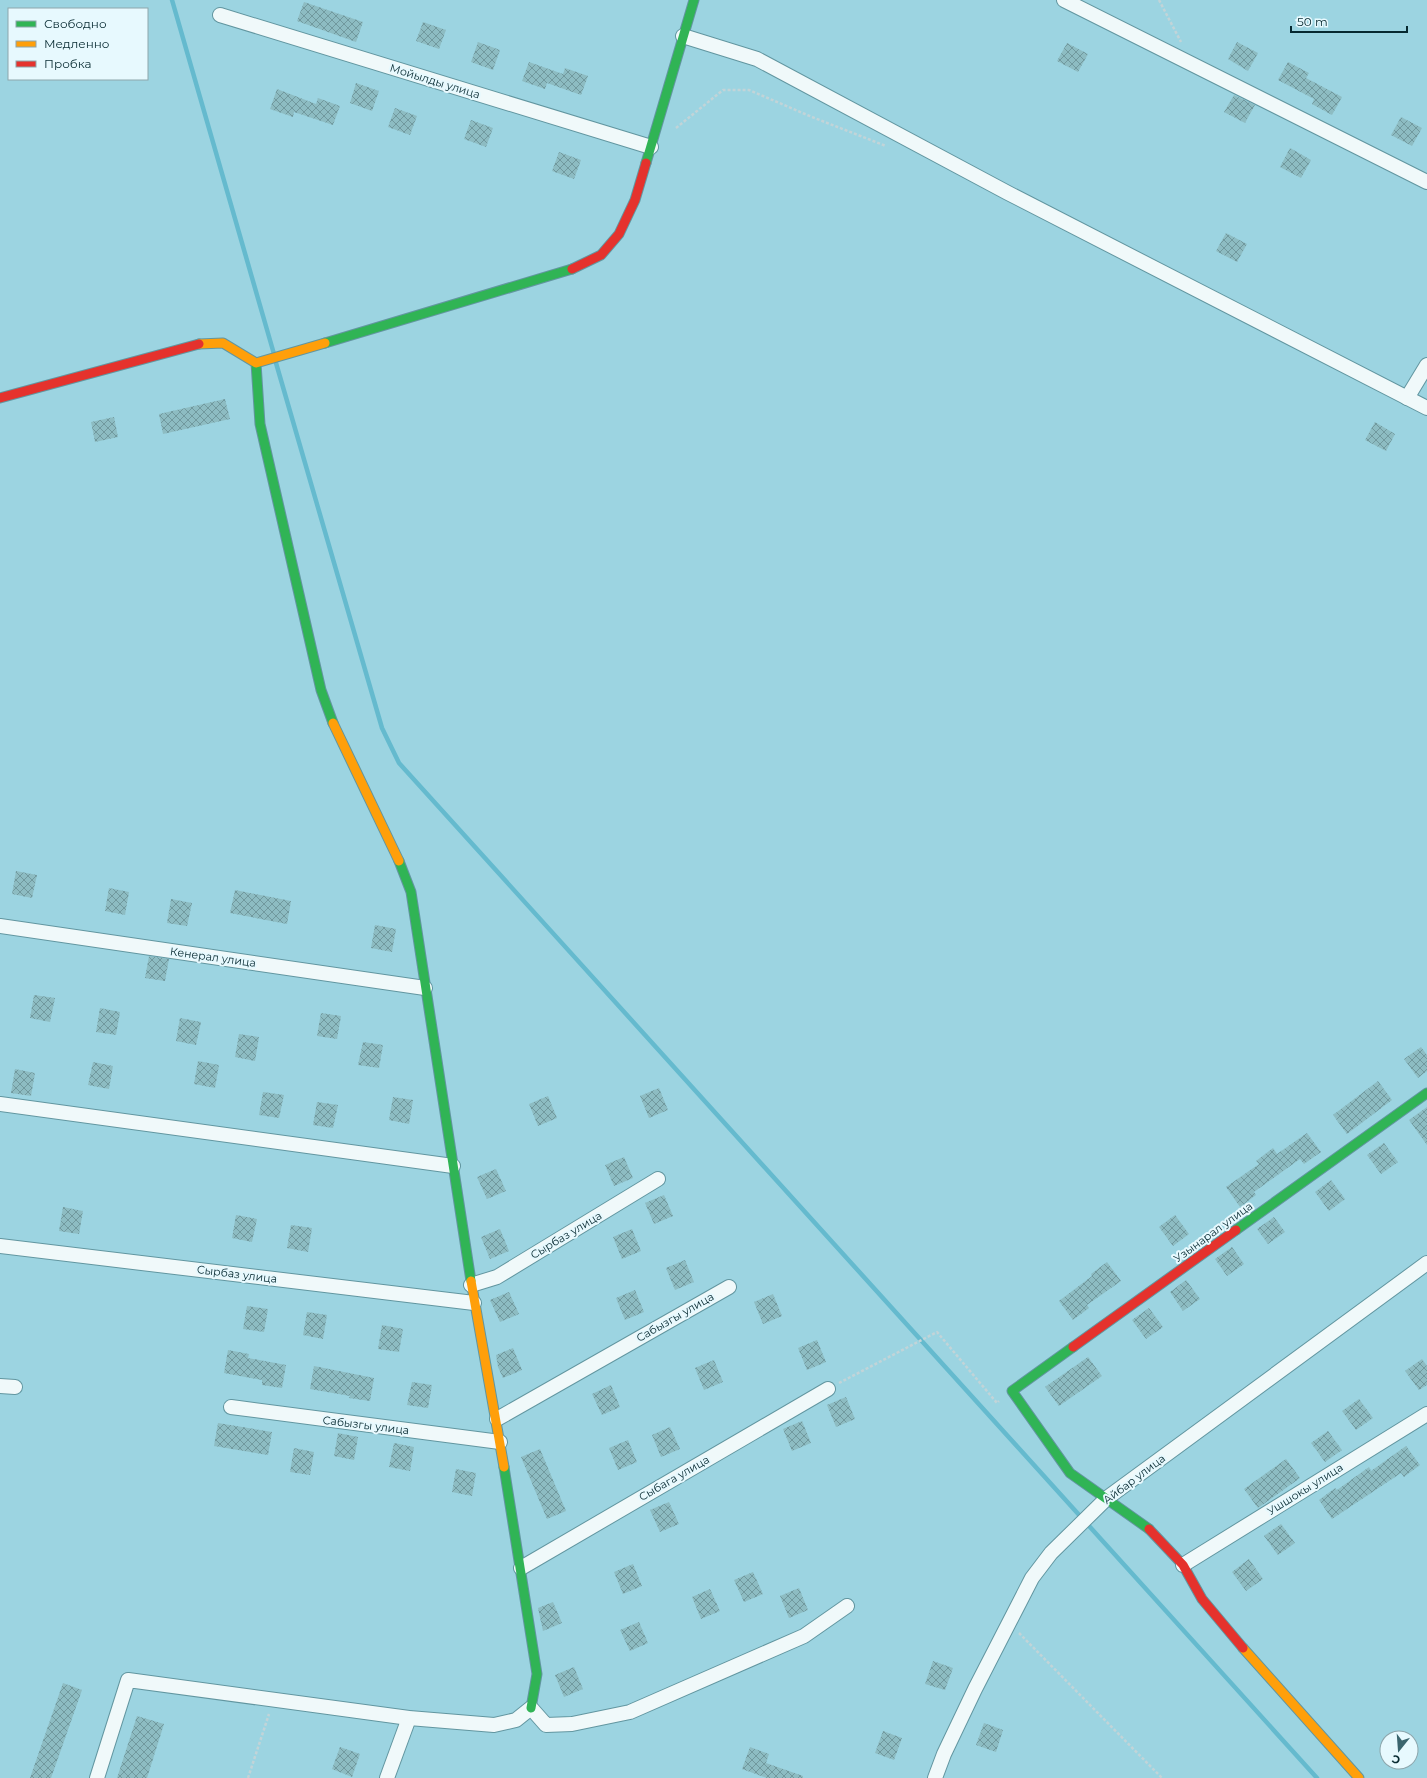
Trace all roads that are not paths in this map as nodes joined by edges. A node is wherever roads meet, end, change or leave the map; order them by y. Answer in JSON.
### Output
{"nodes":[{"id":1,"x":694,"y":0,"type":"edge"},
{"id":2,"x":1064,"y":0,"type":"edge"},
{"id":3,"x":220,"y":15,"type":"dead end"},
{"id":4,"x":683,"y":36,"type":"junction"},
{"id":5,"x":651,"y":147,"type":"junction"},
{"id":6,"x":1427,"y":182,"type":"edge"},
{"id":7,"x":256,"y":363,"type":"junction"},
{"id":8,"x":1427,"y":365,"type":"edge"},
{"id":9,"x":0,"y":398,"type":"edge"},
{"id":10,"x":1407,"y":398,"type":"junction"},
{"id":11,"x":1427,"y":408,"type":"edge"},
{"id":12,"x":0,"y":926,"type":"edge"},
{"id":13,"x":425,"y":988,"type":"junction"},
{"id":14,"x":1427,"y":1093,"type":"edge"},
{"id":15,"x":0,"y":1104,"type":"edge"},
{"id":16,"x":453,"y":1166,"type":"junction"},
{"id":17,"x":658,"y":1179,"type":"dead end"},
{"id":18,"x":0,"y":1246,"type":"edge"},
{"id":19,"x":1427,"y":1263,"type":"edge"},
{"id":20,"x":471,"y":1285,"type":"junction"},
{"id":21,"x":728,"y":1287,"type":"dead end"},
{"id":22,"x":474,"y":1303,"type":"junction"},
{"id":23,"x":0,"y":1386,"type":"edge"},
{"id":24,"x":15,"y":1387,"type":"dead end"},
{"id":25,"x":828,"y":1389,"type":"road end"},
{"id":26,"x":231,"y":1407,"type":"dead end"},
{"id":27,"x":1427,"y":1414,"type":"edge"},
{"id":28,"x":497,"y":1419,"type":"junction"},
{"id":29,"x":500,"y":1442,"type":"junction"},
{"id":30,"x":1107,"y":1498,"type":"junction"},
{"id":31,"x":1183,"y":1564,"type":"junction"},
{"id":32,"x":521,"y":1568,"type":"junction"},
{"id":33,"x":847,"y":1606,"type":"dead end"},
{"id":34,"x":531,"y":1708,"type":"junction"},
{"id":35,"x":409,"y":1718,"type":"junction"},
{"id":36,"x":97,"y":1778,"type":"edge"},
{"id":37,"x":387,"y":1778,"type":"edge"},
{"id":38,"x":935,"y":1778,"type":"edge"},
{"id":39,"x":1359,"y":1778,"type":"edge"}],
"edges":[{"from":1,"to":4,"type":"street"},
{"from":2,"to":6,"type":"street"},
{"from":3,"to":5,"type":"street","name":"Мойылды улица"},
{"from":4,"to":5,"type":"street"},
{"from":4,"to":10,"type":"street"},
{"from":5,"to":7,"type":"street"},
{"from":7,"to":9,"type":"street"},
{"from":7,"to":13,"type":"street"},
{"from":8,"to":10,"type":"street"},
{"from":10,"to":11,"type":"street"},
{"from":12,"to":13,"type":"street","name":"Кенерал улица"},
{"from":13,"to":16,"type":"street"},
{"from":14,"to":30,"type":"street","name":"Узынарал улица"},
{"from":15,"to":16,"type":"street"},
{"from":16,"to":20,"type":"street"},
{"from":17,"to":20,"type":"street","name":"Сырбаз улица"},
{"from":18,"to":22,"type":"street","name":"Сырбаз улица"},
{"from":19,"to":30,"type":"street","name":"Айбар улица"},
{"from":20,"to":22,"type":"street"},
{"from":21,"to":28,"type":"street","name":"Сабызгы улица"},
{"from":22,"to":28,"type":"street"},
{"from":23,"to":24,"type":"street"},
{"from":25,"to":32,"type":"street","name":"Сыбага улица"},
{"from":26,"to":29,"type":"street","name":"Сабызгы улица"},
{"from":27,"to":31,"type":"street","name":"Ушшокы улица"},
{"from":28,"to":29,"type":"street"},
{"from":29,"to":32,"type":"street"},
{"from":30,"to":31,"type":"street"},
{"from":30,"to":38,"type":"street","name":"Айбар улица"},
{"from":31,"to":39,"type":"street"},
{"from":32,"to":34,"type":"street"},
{"from":33,"to":34,"type":"street"},
{"from":34,"to":35,"type":"street"},
{"from":35,"to":36,"type":"street"},
{"from":35,"to":37,"type":"street"}]}
